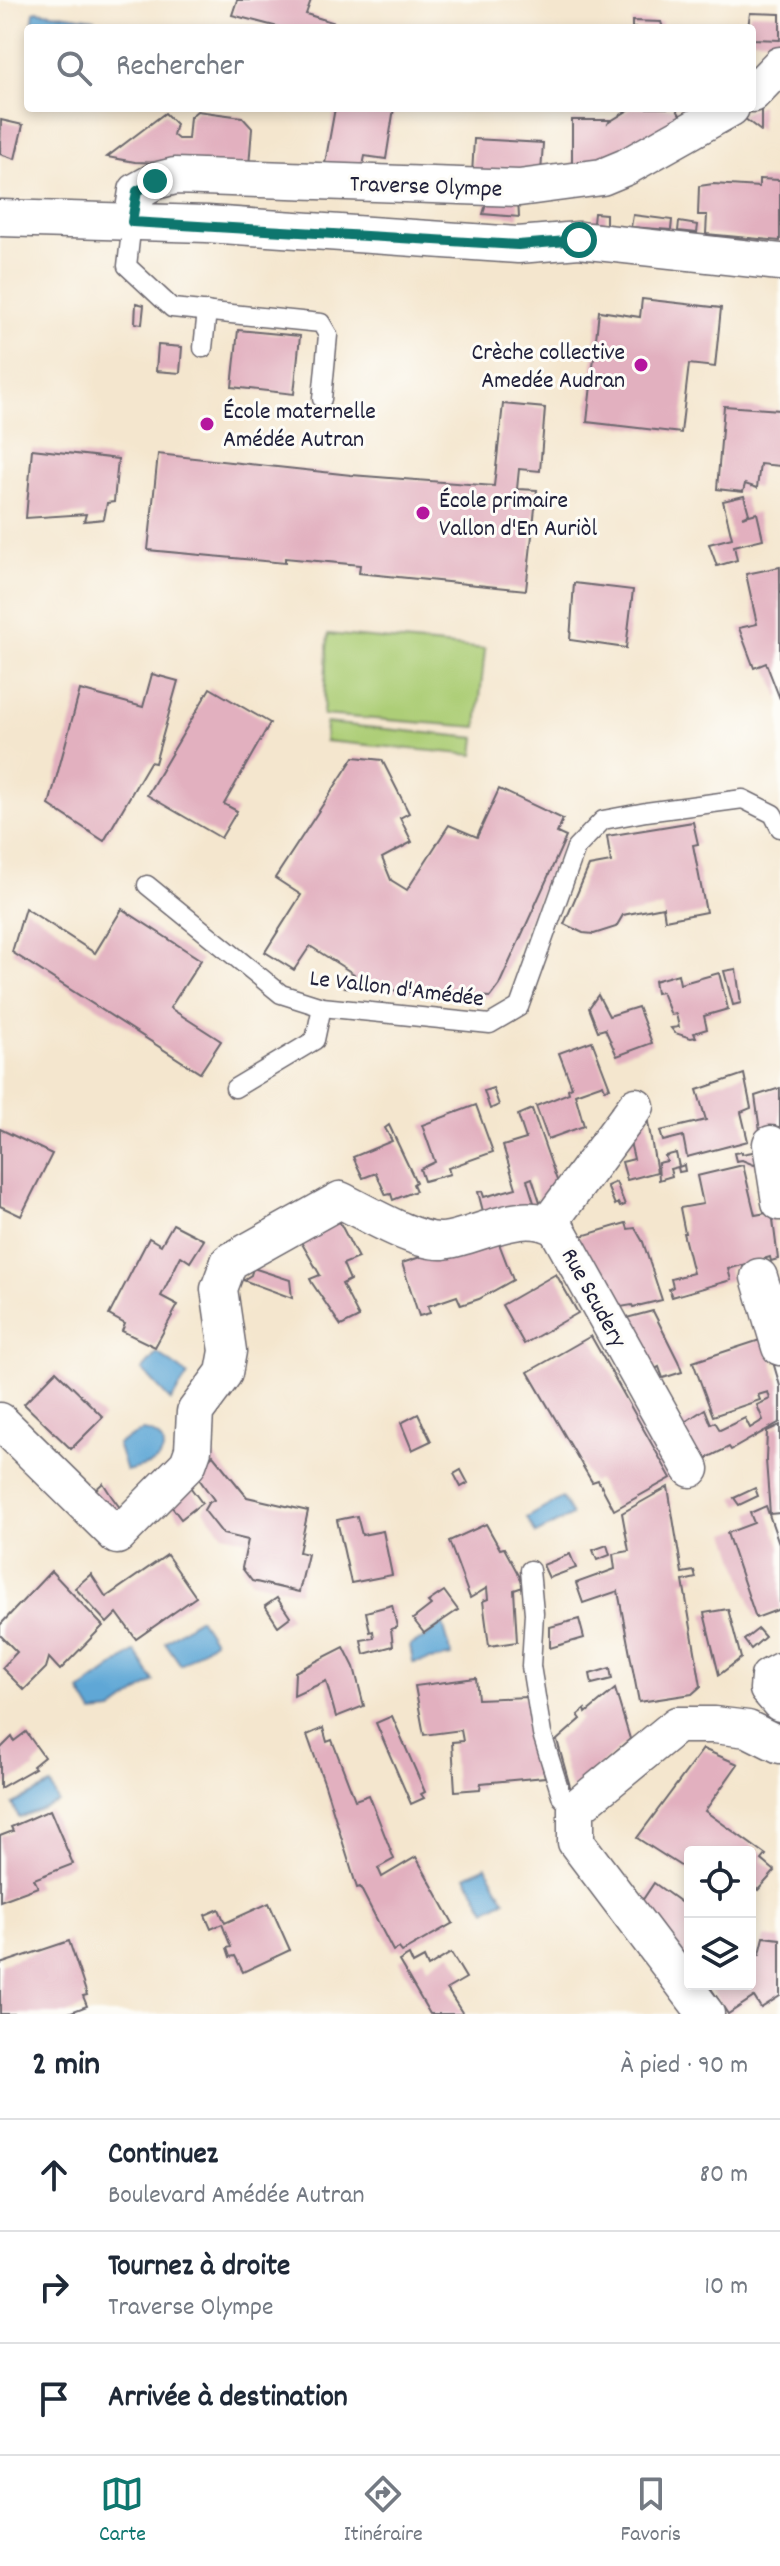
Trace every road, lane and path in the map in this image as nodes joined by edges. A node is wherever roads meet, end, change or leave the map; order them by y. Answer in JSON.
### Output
{"nodes":[{"id":1,"x":780,"y":65,"type":"edge"},
{"id":2,"x":756,"y":90,"type":"edge"},
{"id":3,"x":724,"y":112,"type":"edge"},
{"id":4,"x":0,"y":218,"type":"edge"},
{"id":5,"x":132,"y":222,"type":"junction"},
{"id":6,"x":780,"y":262,"type":"edge"},
{"id":7,"x":207,"y":311,"type":"junction"},
{"id":8,"x":203,"y":348,"type":"dead end"},
{"id":9,"x":322,"y":399,"type":"dead end"},
{"id":10,"x":780,"y":828,"type":"edge"},
{"id":11,"x":147,"y":885,"type":"dead end"},
{"id":12,"x":322,"y":1007,"type":"junction"},
{"id":13,"x":235,"y":1088,"type":"dead end"},
{"id":14,"x":636,"y":1106,"type":"dead end"},
{"id":15,"x":771,"y":1144,"type":"dead end"},
{"id":16,"x":780,"y":1202,"type":"edge"},
{"id":17,"x":549,"y":1223,"type":"junction"},
{"id":18,"x":759,"y":1277,"type":"dead end"},
{"id":19,"x":780,"y":1347,"type":"edge"},
{"id":20,"x":0,"y":1421,"type":"edge"},
{"id":21,"x":691,"y":1469,"type":"dead end"},
{"id":22,"x":530,"y":1570,"type":"dead end"},
{"id":23,"x":780,"y":1671,"type":"edge"},
{"id":24,"x":780,"y":1703,"type":"edge"},
{"id":25,"x":780,"y":1745,"type":"edge"},
{"id":26,"x":576,"y":1808,"type":"junction"},
{"id":27,"x":706,"y":2014,"type":"edge"}],
"edges":[{"from":1,"to":2,"type":"street"},
{"from":3,"to":5,"type":"street","name":"Traverse Olympe"},
{"from":4,"to":5,"type":"street"},
{"from":5,"to":6,"type":"street"},
{"from":5,"to":7,"type":"lane"},
{"from":7,"to":8,"type":"lane"},
{"from":7,"to":9,"type":"lane"},
{"from":10,"to":12,"type":"lane","name":"Le Vallon d'Amédée"},
{"from":11,"to":12,"type":"lane","name":"Le Vallon d'Amédée"},
{"from":12,"to":13,"type":"lane"},
{"from":14,"to":17,"type":"street"},
{"from":15,"to":16,"type":"street"},
{"from":17,"to":20,"type":"street","name":"Rue Scudery"},
{"from":17,"to":21,"type":"street","name":"Rue Scudery"},
{"from":18,"to":19,"type":"street"},
{"from":22,"to":26,"type":"lane"},
{"from":23,"to":24,"type":"street"},
{"from":25,"to":26,"type":"street"},
{"from":26,"to":27,"type":"street"}]}
